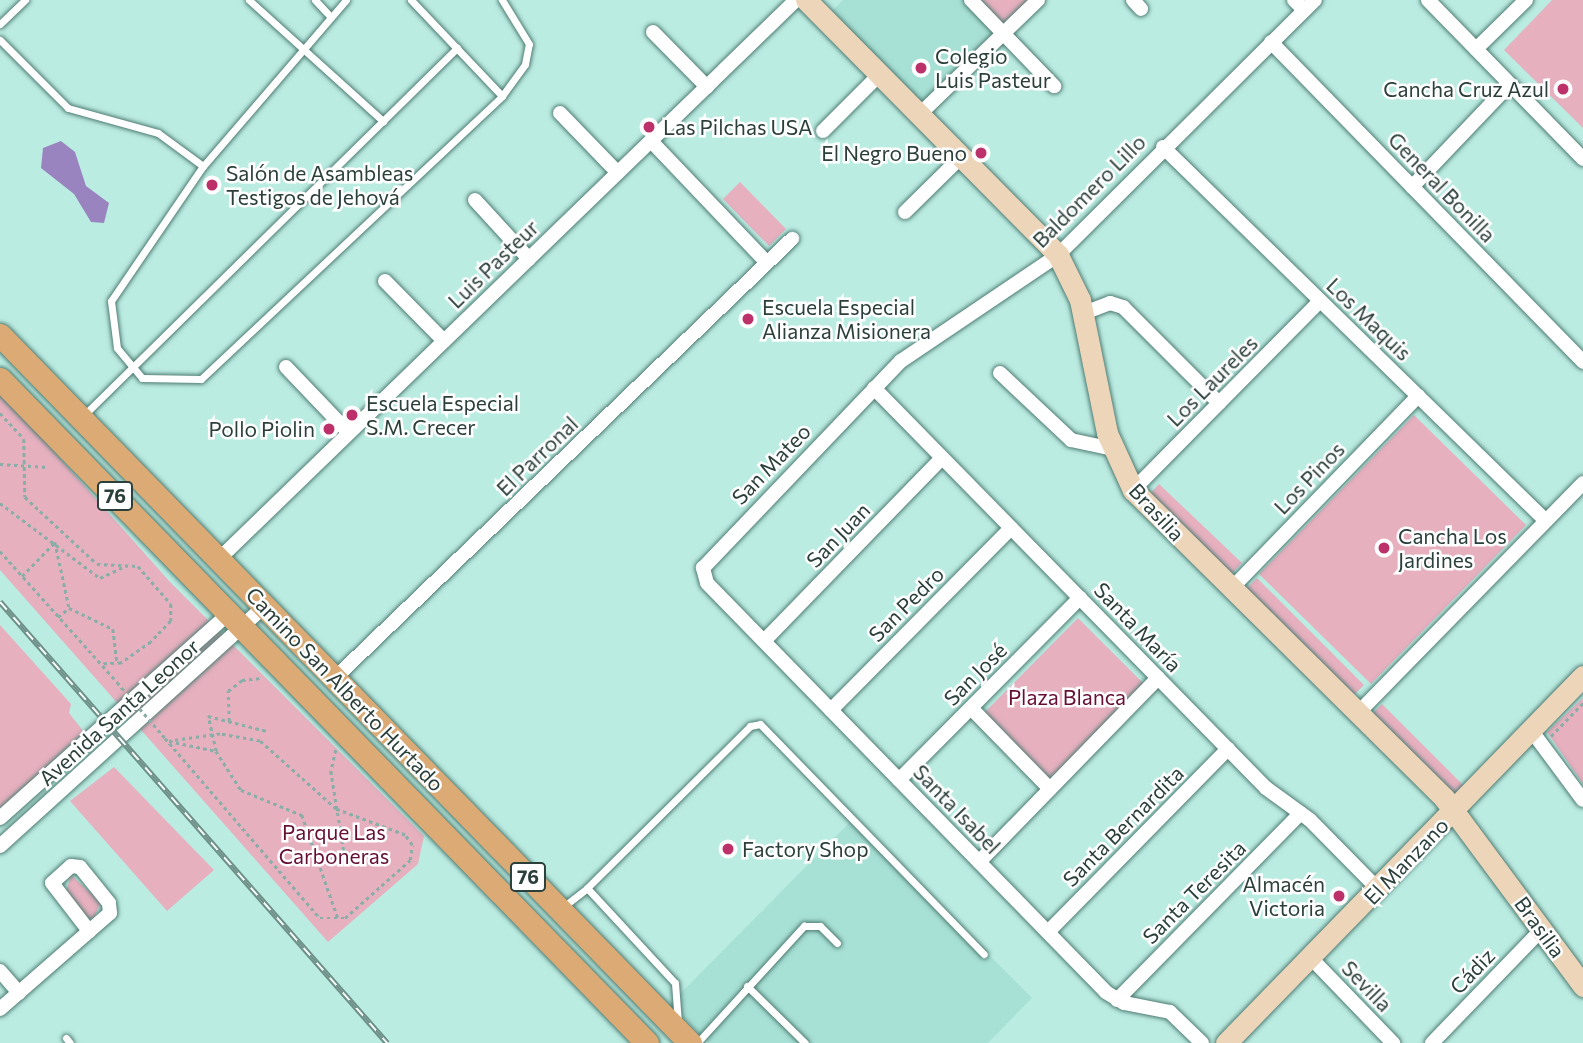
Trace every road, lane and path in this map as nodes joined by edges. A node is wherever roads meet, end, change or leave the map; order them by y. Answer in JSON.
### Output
{"nodes":[{"id":1,"x":25,"y":0,"type":"edge"},
{"id":2,"x":249,"y":0,"type":"edge"},
{"id":3,"x":315,"y":0,"type":"edge"},
{"id":4,"x":346,"y":0,"type":"edge"},
{"id":5,"x":411,"y":0,"type":"edge"},
{"id":6,"x":502,"y":0,"type":"edge"},
{"id":7,"x":796,"y":0,"type":"edge"},
{"id":8,"x":806,"y":0,"type":"edge"},
{"id":9,"x":971,"y":0,"type":"edge"},
{"id":10,"x":1038,"y":0,"type":"edge"},
{"id":11,"x":1428,"y":0,"type":"edge"},
{"id":12,"x":1526,"y":0,"type":"edge"},
{"id":13,"x":1304,"y":3,"type":"edge"},
{"id":14,"x":330,"y":16,"type":"junction"},
{"id":15,"x":0,"y":24,"type":"edge"},
{"id":16,"x":653,"y":32,"type":"dead end"},
{"id":17,"x":1003,"y":34,"type":"junction"},
{"id":18,"x":0,"y":40,"type":"edge"},
{"id":19,"x":1271,"y":42,"type":"junction"},
{"id":20,"x":300,"y":47,"type":"junction"},
{"id":21,"x":457,"y":48,"type":"junction"},
{"id":22,"x":1476,"y":49,"type":"junction"},
{"id":23,"x":880,"y":74,"type":"junction"},
{"id":24,"x":1510,"y":85,"type":"junction"},
{"id":25,"x":1054,"y":86,"type":"dead end"},
{"id":26,"x":707,"y":87,"type":"junction"},
{"id":27,"x":502,"y":96,"type":"junction"},
{"id":28,"x":560,"y":113,"type":"dead end"},
{"id":29,"x":920,"y":114,"type":"junction"},
{"id":30,"x":383,"y":121,"type":"junction"},
{"id":31,"x":823,"y":131,"type":"dead end"},
{"id":32,"x":651,"y":141,"type":"junction"},
{"id":33,"x":1163,"y":148,"type":"junction"},
{"id":34,"x":962,"y":156,"type":"junction"},
{"id":35,"x":1583,"y":159,"type":"edge"},
{"id":36,"x":204,"y":166,"type":"junction"},
{"id":37,"x":618,"y":173,"type":"junction"},
{"id":38,"x":1412,"y":187,"type":"junction"},
{"id":39,"x":475,"y":200,"type":"dead end"},
{"id":40,"x":905,"y":212,"type":"dead end"},
{"id":41,"x":792,"y":239,"type":"dead end"},
{"id":42,"x":1058,"y":255,"type":"junction"},
{"id":43,"x":529,"y":259,"type":"junction"},
{"id":44,"x":767,"y":264,"type":"junction"},
{"id":45,"x":385,"y":281,"type":"dead end"},
{"id":46,"x":1320,"y":301,"type":"junction"},
{"id":47,"x":1084,"y":313,"type":"junction"},
{"id":48,"x":0,"y":335,"type":"edge"},
{"id":49,"x":444,"y":341,"type":"junction"},
{"id":50,"x":1583,"y":362,"type":"edge"},
{"id":51,"x":286,"y":368,"type":"dead end"},
{"id":52,"x":131,"y":369,"type":"junction"},
{"id":53,"x":1000,"y":373,"type":"dead end"},
{"id":54,"x":0,"y":379,"type":"edge"},
{"id":55,"x":874,"y":388,"type":"junction"},
{"id":56,"x":1418,"y":396,"type":"junction"},
{"id":57,"x":1219,"y":403,"type":"junction"},
{"id":58,"x":0,"y":413,"type":"edge"},
{"id":59,"x":81,"y":418,"type":"junction"},
{"id":60,"x":349,"y":433,"type":"junction"},
{"id":61,"x":1113,"y":449,"type":"junction"},
{"id":62,"x":943,"y":458,"type":"junction"},
{"id":63,"x":0,"y":464,"type":"edge"},
{"id":64,"x":23,"y":464,"type":"junction"},
{"id":65,"x":48,"y":467,"type":"dead end"},
{"id":66,"x":1583,"y":483,"type":"edge"},
{"id":67,"x":1133,"y":490,"type":"junction"},
{"id":68,"x":0,"y":503,"type":"edge"},
{"id":69,"x":1546,"y":521,"type":"junction"},
{"id":70,"x":1011,"y":528,"type":"junction"},
{"id":71,"x":55,"y":542,"type":"junction"},
{"id":72,"x":0,"y":551,"type":"edge"},
{"id":73,"x":219,"y":559,"type":"junction"},
{"id":74,"x":179,"y":561,"type":"junction"},
{"id":75,"x":126,"y":566,"type":"junction"},
{"id":76,"x":702,"y":572,"type":"joint"},
{"id":77,"x":22,"y":576,"type":"junction"},
{"id":78,"x":1231,"y":589,"type":"junction"},
{"id":79,"x":212,"y":595,"type":"junction"},
{"id":80,"x":1080,"y":598,"type":"junction"},
{"id":81,"x":265,"y":606,"type":"junction"},
{"id":82,"x":69,"y":608,"type":"junction"},
{"id":83,"x":58,"y":617,"type":"junction"},
{"id":84,"x":236,"y":620,"type":"junction"},
{"id":85,"x":764,"y":641,"type":"junction"},
{"id":86,"x":101,"y":664,"type":"junction"},
{"id":87,"x":117,"y":664,"type":"junction"},
{"id":88,"x":1583,"y":676,"type":"edge"},
{"id":89,"x":261,"y":678,"type":"dead end"},
{"id":90,"x":335,"y":678,"type":"junction"},
{"id":91,"x":1158,"y":678,"type":"junction"},
{"id":92,"x":1583,"y":703,"type":"edge"},
{"id":93,"x":971,"y":708,"type":"junction"},
{"id":94,"x":831,"y":710,"type":"junction"},
{"id":95,"x":1358,"y":713,"type":"junction"},
{"id":96,"x":229,"y":721,"type":"junction"},
{"id":97,"x":267,"y":730,"type":"dead end"},
{"id":98,"x":344,"y":733,"type":"junction"},
{"id":99,"x":212,"y":735,"type":"junction"},
{"id":100,"x":1536,"y":737,"type":"junction"},
{"id":101,"x":169,"y":741,"type":"junction"},
{"id":102,"x":1228,"y":749,"type":"junction"},
{"id":103,"x":216,"y":751,"type":"junction"},
{"id":104,"x":899,"y":780,"type":"junction"},
{"id":105,"x":1050,"y":789,"type":"junction"},
{"id":106,"x":1583,"y":800,"type":"edge"},
{"id":107,"x":336,"y":809,"type":"junction"},
{"id":108,"x":1455,"y":810,"type":"junction"},
{"id":109,"x":1301,"y":813,"type":"junction"},
{"id":110,"x":0,"y":818,"type":"edge"},
{"id":111,"x":0,"y":846,"type":"edge"},
{"id":112,"x":316,"y":854,"type":"junction"},
{"id":113,"x":345,"y":857,"type":"junction"},
{"id":114,"x":366,"y":859,"type":"dead end"},
{"id":115,"x":979,"y":862,"type":"junction"},
{"id":116,"x":587,"y":888,"type":"junction"},
{"id":117,"x":1378,"y":889,"type":"junction"},
{"id":118,"x":559,"y":909,"type":"junction"},
{"id":119,"x":339,"y":921,"type":"junction"},
{"id":120,"x":1542,"y":929,"type":"junction"},
{"id":121,"x":89,"y":931,"type":"junction"},
{"id":122,"x":1048,"y":932,"type":"junction"},
{"id":123,"x":838,"y":943,"type":"dead end"},
{"id":124,"x":985,"y":954,"type":"dead end"},
{"id":125,"x":1310,"y":957,"type":"junction"},
{"id":126,"x":0,"y":971,"type":"edge"},
{"id":127,"x":747,"y":986,"type":"junction"},
{"id":128,"x":1583,"y":986,"type":"edge"},
{"id":129,"x":19,"y":993,"type":"junction"},
{"id":130,"x":1117,"y":1000,"type":"junction"},
{"id":131,"x":0,"y":1009,"type":"edge"},
{"id":132,"x":689,"y":1039,"type":"edge"},
{"id":133,"x":647,"y":1043,"type":"edge"},
{"id":134,"x":805,"y":1043,"type":"edge"},
{"id":135,"x":1202,"y":1043,"type":"edge"},
{"id":136,"x":1226,"y":1043,"type":"edge"},
{"id":137,"x":1393,"y":1043,"type":"edge"},
{"id":138,"x":1432,"y":1043,"type":"edge"}],
"edges":[{"from":1,"to":15,"type":"lane"},
{"from":2,"to":20,"type":"lane"},
{"from":3,"to":14,"type":"lane"},
{"from":4,"to":14,"type":"lane"},
{"from":5,"to":21,"type":"lane"},
{"from":6,"to":27,"type":"lane"},
{"from":7,"to":26,"type":"street","name":"Luis Pasteur"},
{"from":8,"to":23,"type":"street","name":"Brasilia"},
{"from":9,"to":17,"type":"street"},
{"from":10,"to":17,"type":"street"},
{"from":11,"to":22,"type":"street"},
{"from":12,"to":22,"type":"street"},
{"from":13,"to":19,"type":"street","name":"Baldomero Lillo"},
{"from":14,"to":20,"type":"lane"},
{"from":16,"to":26,"type":"street"},
{"from":17,"to":25,"type":"street"},
{"from":17,"to":29,"type":"street"},
{"from":18,"to":36,"type":"lane"},
{"from":19,"to":33,"type":"street","name":"Baldomero Lillo"},
{"from":19,"to":38,"type":"street","name":"General Bonilla"},
{"from":20,"to":30,"type":"lane"},
{"from":20,"to":36,"type":"lane"},
{"from":21,"to":27,"type":"lane"},
{"from":21,"to":30,"type":"lane"},
{"from":22,"to":24,"type":"street"},
{"from":23,"to":29,"type":"street","name":"Brasilia"},
{"from":23,"to":31,"type":"street"},
{"from":24,"to":35,"type":"street"},
{"from":24,"to":38,"type":"street"},
{"from":26,"to":32,"type":"street","name":"Luis Pasteur"},
{"from":27,"to":52,"type":"lane"},
{"from":28,"to":37,"type":"street"},
{"from":29,"to":34,"type":"street","name":"Brasilia"},
{"from":30,"to":52,"type":"lane"},
{"from":32,"to":37,"type":"street","name":"Luis Pasteur"},
{"from":32,"to":44,"type":"street"},
{"from":33,"to":42,"type":"street","name":"Baldomero Lillo"},
{"from":33,"to":46,"type":"street","name":"Los Maquis"},
{"from":34,"to":40,"type":"street"},
{"from":34,"to":42,"type":"street","name":"Brasilia"},
{"from":36,"to":52,"type":"lane"},
{"from":37,"to":43,"type":"street","name":"Luis Pasteur"},
{"from":38,"to":50,"type":"street","name":"General Bonilla"},
{"from":39,"to":43,"type":"street"},
{"from":41,"to":44,"type":"street","name":"El Parronal"},
{"from":42,"to":47,"type":"street","name":"Brasilia"},
{"from":42,"to":55,"type":"street","name":"Baldomero Lillo"},
{"from":43,"to":49,"type":"street","name":"Luis Pasteur"},
{"from":44,"to":90,"type":"street","name":"El Parronal"},
{"from":45,"to":49,"type":"street"},
{"from":46,"to":56,"type":"street","name":"Los Maquis"},
{"from":46,"to":57,"type":"street","name":"Los Laureles"},
{"from":47,"to":57,"type":"street"},
{"from":47,"to":61,"type":"street","name":"Brasilia"},
{"from":48,"to":59,"type":"main road","name":"Camino San Alberto Hurtado","number":"76"},
{"from":49,"to":60,"type":"street","name":"Luis Pasteur"},
{"from":51,"to":60,"type":"street"},
{"from":52,"to":59,"type":"lane"},
{"from":53,"to":61,"type":"street"},
{"from":54,"to":74,"type":"main road","name":"Camino San Alberto Hurtado","number":"76"},
{"from":55,"to":62,"type":"street","name":"Santa María"},
{"from":55,"to":76,"type":"street","name":"San Mateo"},
{"from":56,"to":69,"type":"street","name":"Los Maquis"},
{"from":56,"to":78,"type":"street","name":"Los Pinos"},
{"from":57,"to":67,"type":"street","name":"Los Laureles"},
{"from":58,"to":64,"type":"path"},
{"from":59,"to":73,"type":"main road","name":"Camino San Alberto Hurtado","number":"76"},
{"from":60,"to":73,"type":"street","name":"Luis Pasteur"},
{"from":61,"to":67,"type":"street","name":"Brasilia"},
{"from":62,"to":70,"type":"street","name":"Santa María"},
{"from":62,"to":85,"type":"street","name":"San Juan"},
{"from":63,"to":64,"type":"path"},
{"from":64,"to":65,"type":"path"},
{"from":64,"to":75,"type":"path"},
{"from":66,"to":69,"type":"street"},
{"from":67,"to":78,"type":"street","name":"Brasilia"},
{"from":68,"to":71,"type":"path"},
{"from":69,"to":95,"type":"street"},
{"from":70,"to":80,"type":"street","name":"Santa María"},
{"from":70,"to":94,"type":"street","name":"San Pedro"},
{"from":71,"to":75,"type":"path"},
{"from":71,"to":77,"type":"path"},
{"from":71,"to":82,"type":"path"},
{"from":72,"to":77,"type":"path"},
{"from":73,"to":74,"type":"main road"},
{"from":73,"to":79,"type":"main road"},
{"from":73,"to":81,"type":"main road","name":"Camino San Alberto Hurtado","number":"76"},
{"from":74,"to":79,"type":"main road","name":"Camino San Alberto Hurtado","number":"76"},
{"from":75,"to":87,"type":"path"},
{"from":76,"to":85,"type":"street","name":"Santa Isabel"},
{"from":77,"to":83,"type":"path"},
{"from":78,"to":95,"type":"street","name":"Brasilia"},
{"from":79,"to":84,"type":"main road","name":"Camino San Alberto Hurtado","number":"76"},
{"from":80,"to":91,"type":"street","name":"Santa María"},
{"from":80,"to":93,"type":"street","name":"San José"},
{"from":81,"to":84,"type":"street","name":"Avenida Santa Leonor"},
{"from":81,"to":90,"type":"main road","name":"Camino San Alberto Hurtado","number":"76"},
{"from":82,"to":83,"type":"path"},
{"from":82,"to":87,"type":"path"},
{"from":83,"to":86,"type":"path"},
{"from":84,"to":98,"type":"main road","name":"Camino San Alberto Hurtado","number":"76"},
{"from":84,"to":110,"type":"street","name":"Avenida Santa Leonor"},
{"from":84,"to":111,"type":"street","name":"Avenida Santa Leonor"},
{"from":85,"to":94,"type":"street","name":"Santa Isabel"},
{"from":86,"to":87,"type":"path"},
{"from":86,"to":101,"type":"path","bridge":true},
{"from":88,"to":100,"type":"street","name":"El Manzano"},
{"from":89,"to":96,"type":"path"},
{"from":90,"to":118,"type":"main road","name":"Camino San Alberto Hurtado","number":"76"},
{"from":91,"to":102,"type":"street","name":"Santa María"},
{"from":91,"to":105,"type":"street"},
{"from":92,"to":100,"type":"path"},
{"from":93,"to":104,"type":"street","name":"San José"},
{"from":93,"to":105,"type":"street"},
{"from":94,"to":104,"type":"street","name":"Santa Isabel"},
{"from":95,"to":108,"type":"street","name":"Brasilia"},
{"from":96,"to":97,"type":"path"},
{"from":96,"to":99,"type":"path"},
{"from":98,"to":107,"type":"path"},
{"from":98,"to":133,"type":"main road","name":"Camino San Alberto Hurtado","number":"76"},
{"from":99,"to":101,"type":"path"},
{"from":99,"to":103,"type":"path"},
{"from":99,"to":107,"type":"path"},
{"from":100,"to":106,"type":"street"},
{"from":100,"to":108,"type":"street","name":"El Manzano"},
{"from":101,"to":103,"type":"path"},
{"from":101,"to":119,"type":"path"},
{"from":102,"to":109,"type":"street","name":"Santa María"},
{"from":102,"to":122,"type":"street","name":"Santa Bernardita"},
{"from":103,"to":112,"type":"path"},
{"from":104,"to":115,"type":"street","name":"Santa Isabel"},
{"from":105,"to":115,"type":"street"},
{"from":107,"to":113,"type":"path"},
{"from":107,"to":119,"type":"path"},
{"from":108,"to":117,"type":"street","name":"El Manzano"},
{"from":108,"to":120,"type":"street","name":"Brasilia"},
{"from":109,"to":117,"type":"street","name":"Santa María"},
{"from":109,"to":130,"type":"street","name":"Santa Teresita"},
{"from":112,"to":113,"type":"path"},
{"from":112,"to":119,"type":"path"},
{"from":113,"to":114,"type":"path"},
{"from":115,"to":122,"type":"street","name":"Santa Isabel"},
{"from":116,"to":118,"type":"lane"},
{"from":116,"to":124,"type":"lane"},
{"from":116,"to":132,"type":"lane"},
{"from":117,"to":125,"type":"street","name":"El Manzano"},
{"from":118,"to":132,"type":"main road","name":"Camino San Alberto Hurtado","number":"76"},
{"from":120,"to":128,"type":"street","name":"Brasilia"},
{"from":120,"to":138,"type":"street","name":"Cádiz"},
{"from":121,"to":121,"type":"street"},
{"from":121,"to":129,"type":"street"},
{"from":122,"to":130,"type":"street","name":"Santa Isabel"},
{"from":123,"to":127,"type":"lane"},
{"from":125,"to":136,"type":"street","name":"El Manzano"},
{"from":125,"to":137,"type":"street","name":"Sevilla"},
{"from":126,"to":129,"type":"street"},
{"from":127,"to":132,"type":"lane"},
{"from":127,"to":134,"type":"lane"},
{"from":129,"to":131,"type":"street"},
{"from":130,"to":135,"type":"street"}]}
